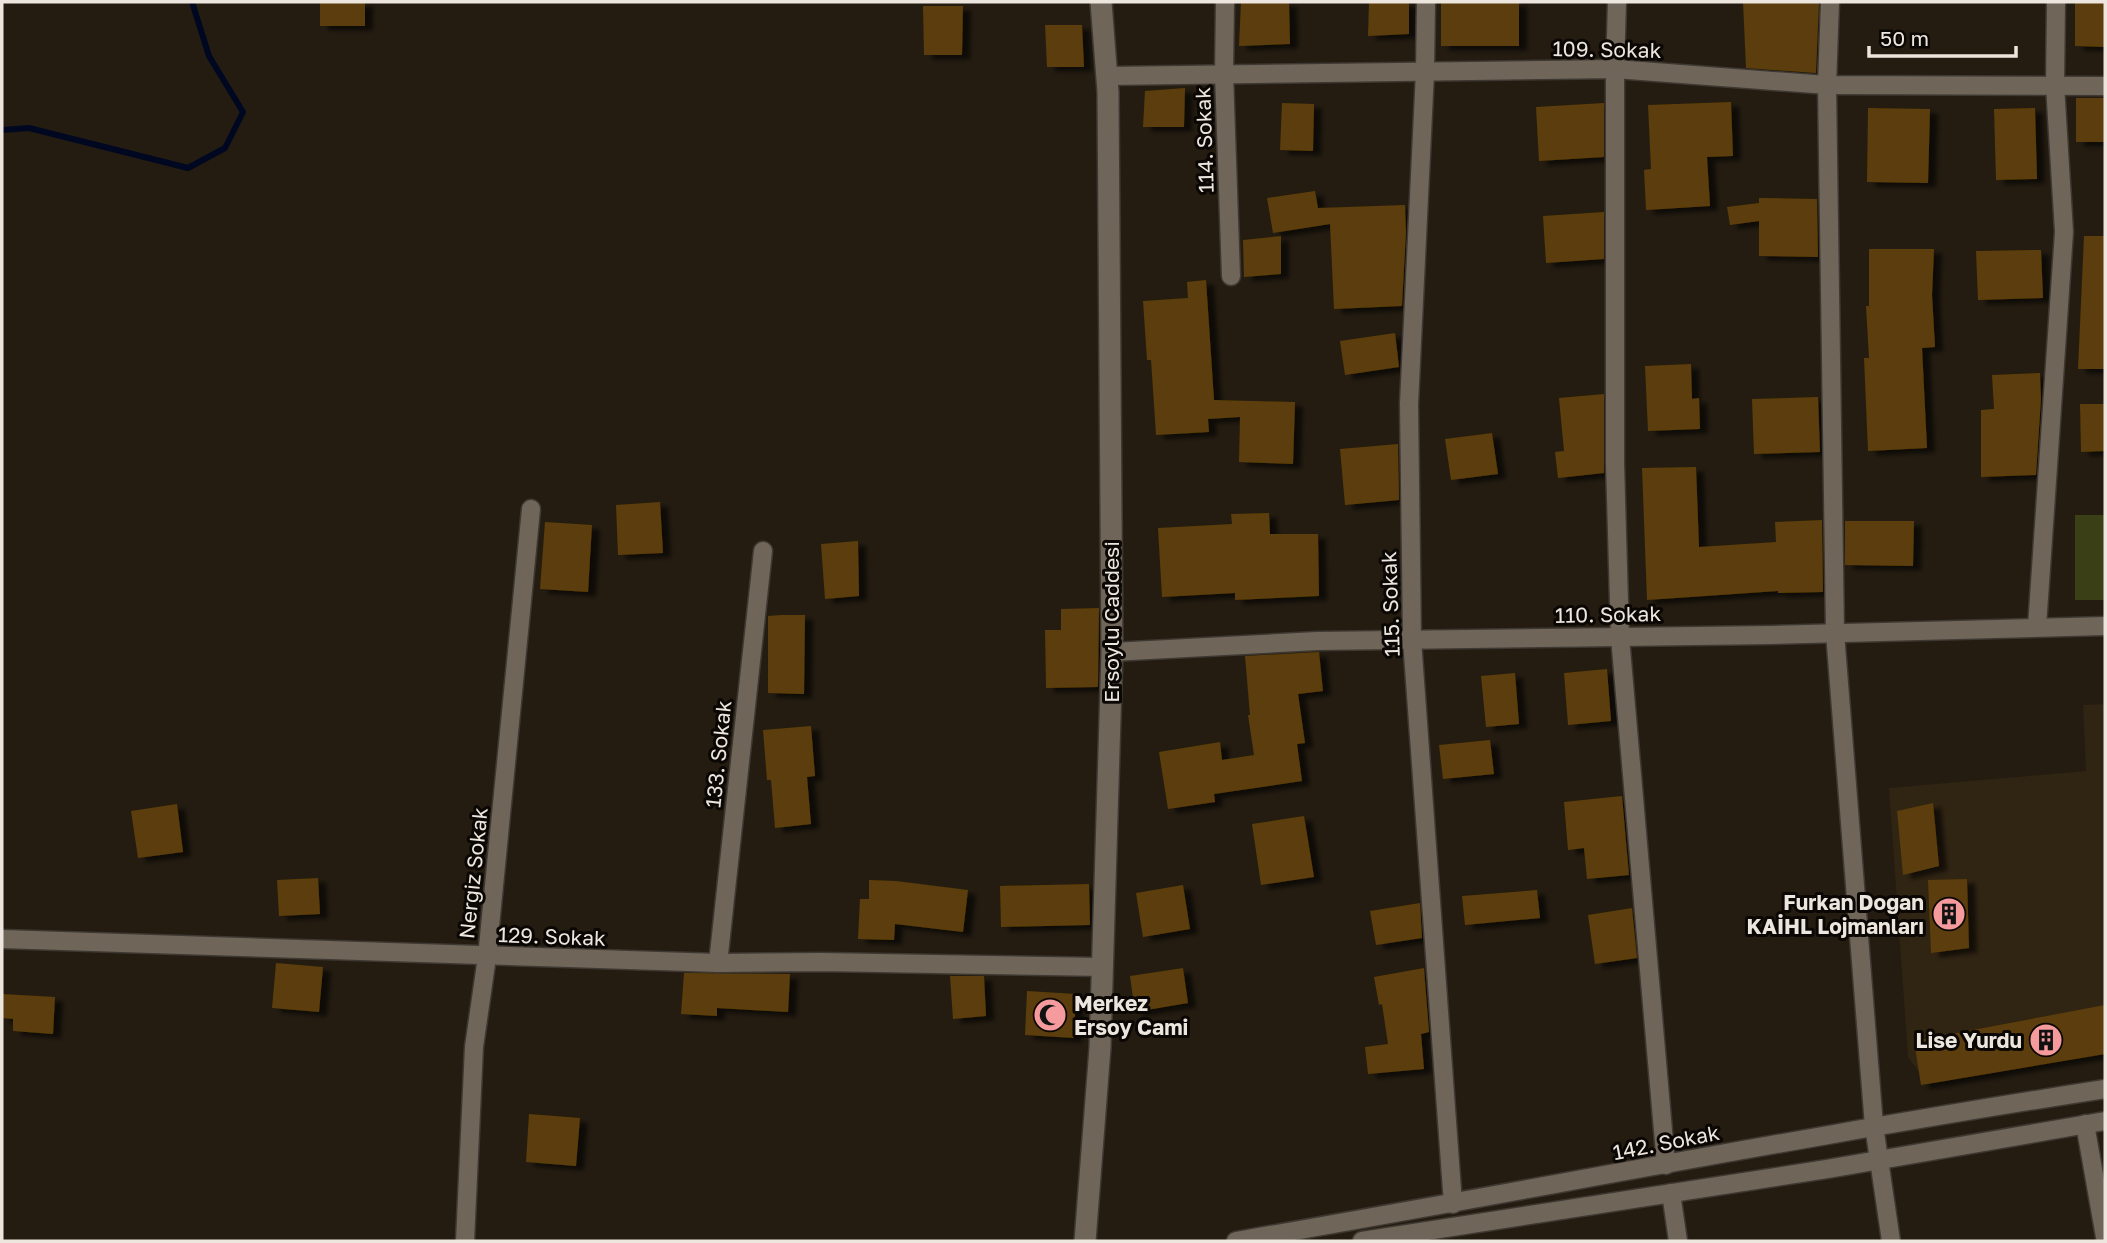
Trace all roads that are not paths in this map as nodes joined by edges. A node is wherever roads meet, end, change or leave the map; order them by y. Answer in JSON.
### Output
{"nodes":[{"id":1,"x":1101,"y":2,"type":"edge"},
{"id":2,"x":1225,"y":2,"type":"edge"},
{"id":3,"x":1426,"y":2,"type":"edge"},
{"id":4,"x":1617,"y":2,"type":"edge"},
{"id":5,"x":1830,"y":2,"type":"edge"},
{"id":6,"x":2056,"y":2,"type":"edge"},
{"id":7,"x":1615,"y":69,"type":"junction"},
{"id":8,"x":1424,"y":72,"type":"junction"},
{"id":9,"x":1224,"y":74,"type":"junction"},
{"id":10,"x":1107,"y":76,"type":"junction"},
{"id":11,"x":1827,"y":85,"type":"junction"},
{"id":12,"x":2055,"y":85,"type":"junction"},
{"id":13,"x":2105,"y":86,"type":"edge"},
{"id":14,"x":1231,"y":276,"type":"dead end"},
{"id":15,"x":531,"y":509,"type":"dead end"},
{"id":16,"x":763,"y":551,"type":"dead end"},
{"id":17,"x":2105,"y":626,"type":"edge"},
{"id":18,"x":2038,"y":627,"type":"junction"},
{"id":19,"x":1835,"y":633,"type":"junction"},
{"id":20,"x":1620,"y":637,"type":"junction"},
{"id":21,"x":1412,"y":640,"type":"junction"},
{"id":22,"x":1112,"y":652,"type":"junction"},
{"id":23,"x":2,"y":939,"type":"edge"},
{"id":24,"x":487,"y":957,"type":"junction"},
{"id":25,"x":719,"y":963,"type":"junction"},
{"id":26,"x":1102,"y":967,"type":"junction"},
{"id":27,"x":2105,"y":1089,"type":"edge"},
{"id":28,"x":2105,"y":1121,"type":"edge"},
{"id":29,"x":2085,"y":1124,"type":"junction"},
{"id":30,"x":1874,"y":1126,"type":"junction"},
{"id":31,"x":1880,"y":1160,"type":"junction"},
{"id":32,"x":1666,"y":1165,"type":"junction"},
{"id":33,"x":1671,"y":1193,"type":"junction"},
{"id":34,"x":1453,"y":1204,"type":"junction"},
{"id":35,"x":1460,"y":1234,"type":"edge"},
{"id":36,"x":2105,"y":1237,"type":"edge"},
{"id":37,"x":465,"y":1241,"type":"edge"},
{"id":38,"x":1085,"y":1241,"type":"edge"},
{"id":39,"x":1236,"y":1241,"type":"edge"},
{"id":40,"x":1362,"y":1241,"type":"edge"},
{"id":41,"x":1678,"y":1241,"type":"edge"},
{"id":42,"x":1891,"y":1241,"type":"edge"}],
"edges":[{"from":1,"to":10,"type":"street","name":"Ersoylu Caddesi"},
{"from":2,"to":9,"type":"street","name":"114. Sokak"},
{"from":3,"to":8,"type":"street","name":"115. Sokak"},
{"from":4,"to":7,"type":"street"},
{"from":5,"to":11,"type":"street"},
{"from":6,"to":12,"type":"street"},
{"from":7,"to":8,"type":"street","name":"109. Sokak"},
{"from":7,"to":11,"type":"street","name":"109. Sokak"},
{"from":7,"to":20,"type":"street"},
{"from":8,"to":9,"type":"street","name":"109. Sokak"},
{"from":8,"to":21,"type":"street","name":"115. Sokak"},
{"from":9,"to":10,"type":"street","name":"109. Sokak"},
{"from":9,"to":14,"type":"street","name":"114. Sokak"},
{"from":10,"to":22,"type":"street","name":"Ersoylu Caddesi"},
{"from":11,"to":12,"type":"street","name":"109. Sokak"},
{"from":11,"to":19,"type":"street"},
{"from":12,"to":13,"type":"street","name":"109. Sokak"},
{"from":12,"to":18,"type":"street"},
{"from":15,"to":24,"type":"street","name":"Nergiz Sokak"},
{"from":16,"to":25,"type":"street","name":"133. Sokak"},
{"from":17,"to":18,"type":"street","name":"110. Sokak"},
{"from":18,"to":19,"type":"street","name":"110. Sokak"},
{"from":19,"to":20,"type":"street","name":"110. Sokak"},
{"from":19,"to":30,"type":"street"},
{"from":20,"to":21,"type":"street","name":"110. Sokak"},
{"from":20,"to":32,"type":"street"},
{"from":21,"to":22,"type":"street","name":"110. Sokak"},
{"from":21,"to":34,"type":"street","name":"115. Sokak"},
{"from":22,"to":26,"type":"street","name":"Ersoylu Caddesi"},
{"from":23,"to":24,"type":"street","name":"129. Sokak"},
{"from":24,"to":25,"type":"street","name":"129. Sokak"},
{"from":24,"to":37,"type":"street","name":"Nergiz Sokak"},
{"from":25,"to":26,"type":"street","name":"129. Sokak"},
{"from":26,"to":38,"type":"street","name":"Ersoylu Caddesi"},
{"from":27,"to":30,"type":"street","name":"142. Sokak"},
{"from":28,"to":29,"type":"street"},
{"from":29,"to":31,"type":"street"},
{"from":29,"to":36,"type":"street"},
{"from":30,"to":31,"type":"street"},
{"from":30,"to":32,"type":"street","name":"142. Sokak"},
{"from":31,"to":33,"type":"street"},
{"from":31,"to":42,"type":"street"},
{"from":32,"to":34,"type":"street","name":"142. Sokak"},
{"from":33,"to":35,"type":"street"},
{"from":33,"to":41,"type":"street"},
{"from":34,"to":39,"type":"street","name":"142. Sokak"},
{"from":35,"to":40,"type":"street"}]}
